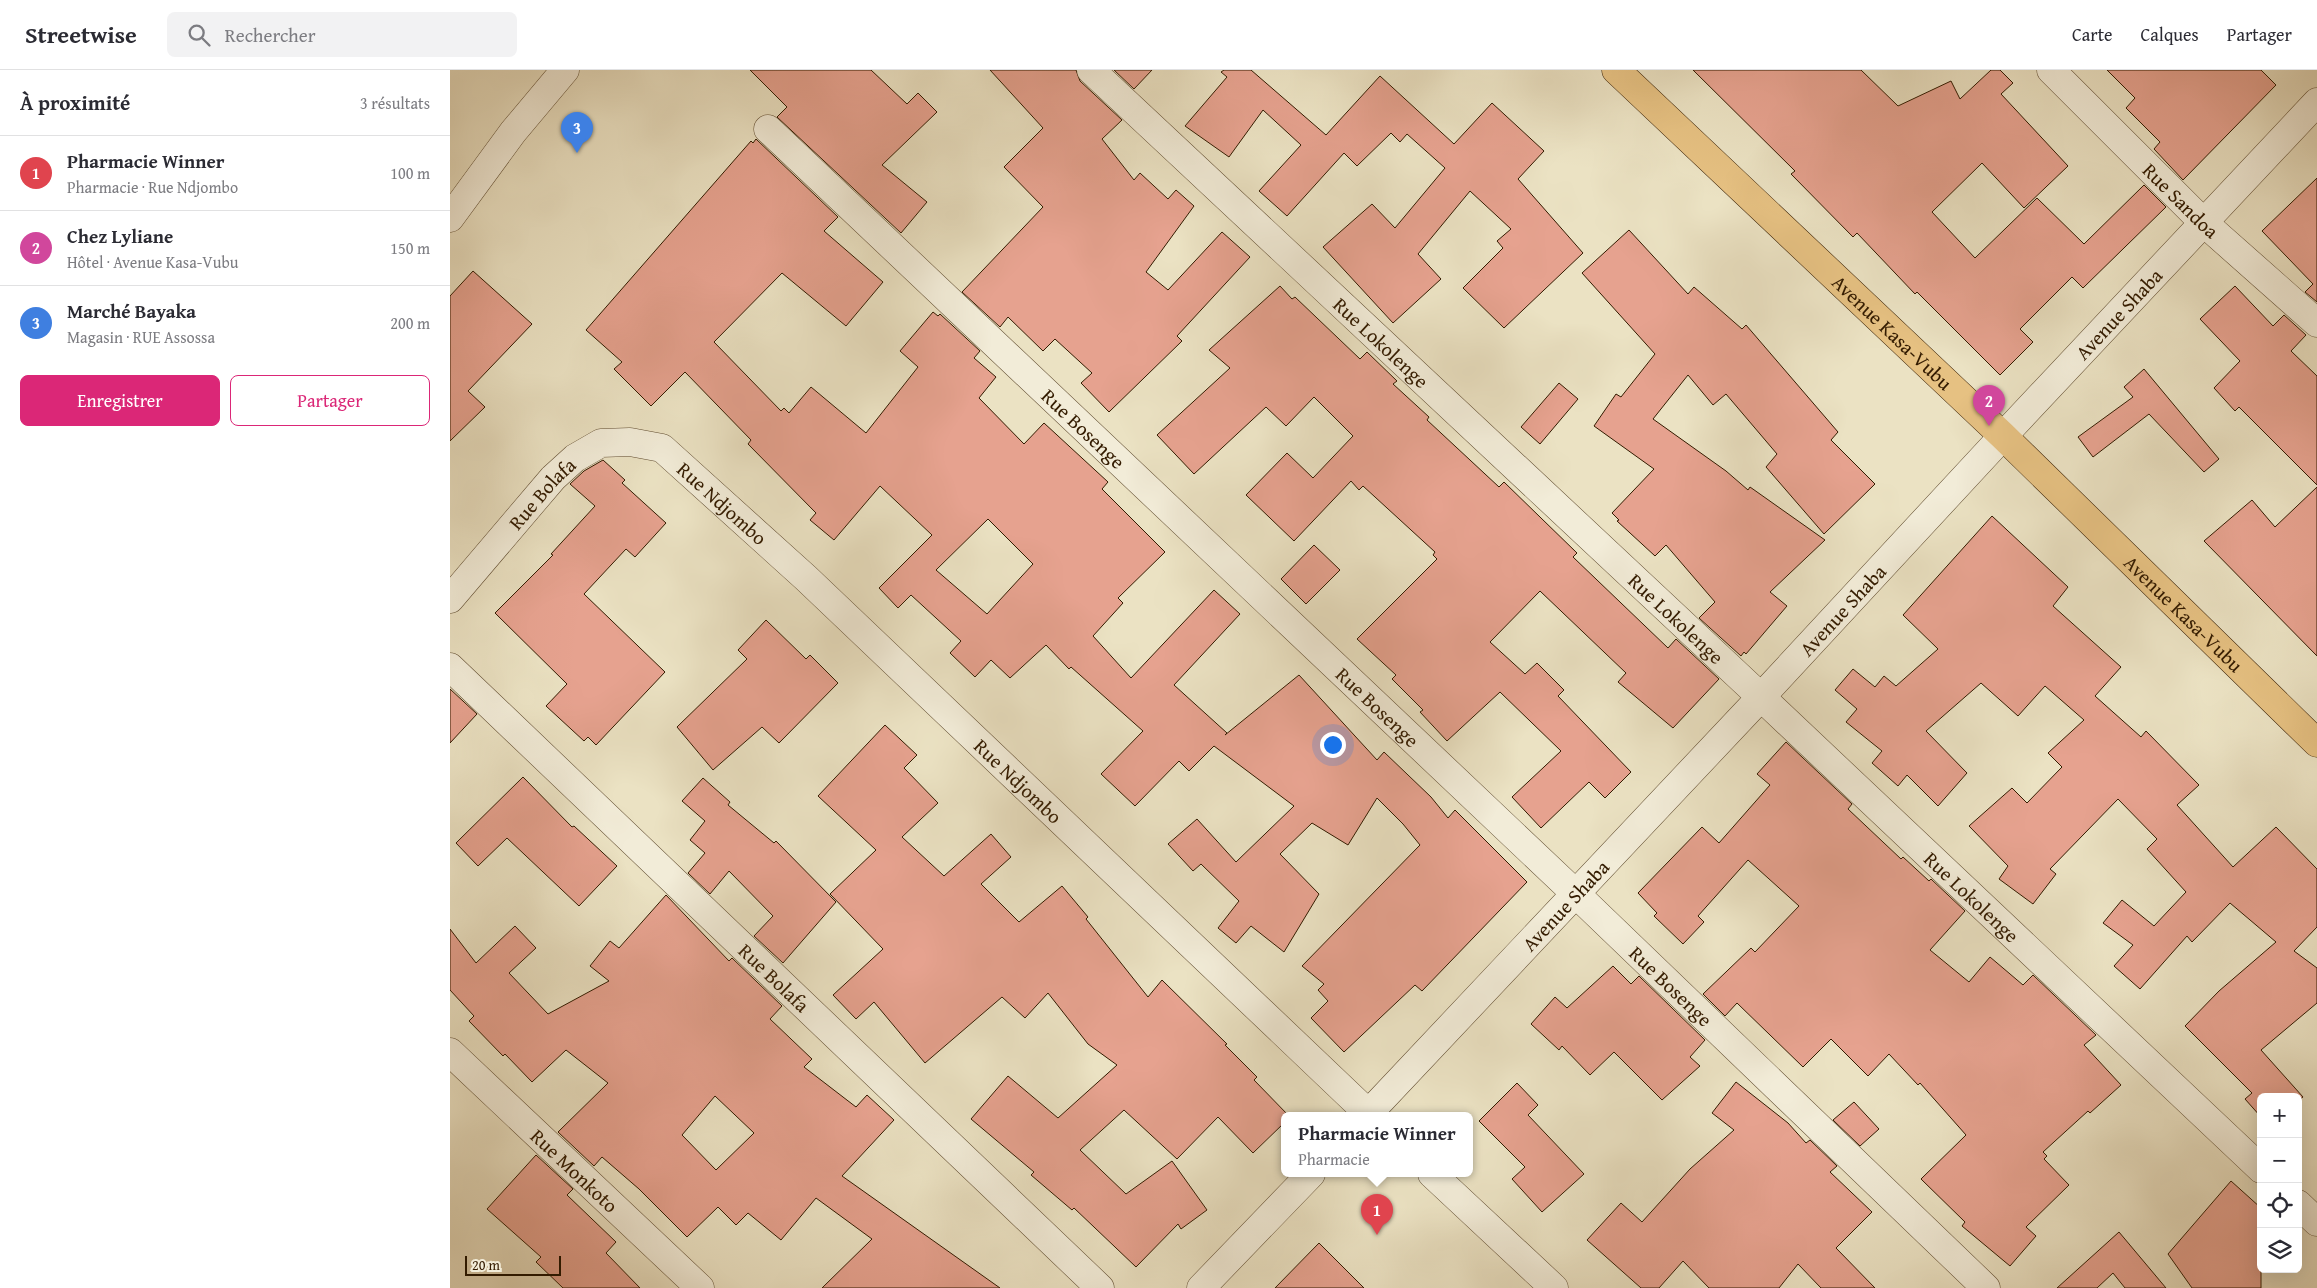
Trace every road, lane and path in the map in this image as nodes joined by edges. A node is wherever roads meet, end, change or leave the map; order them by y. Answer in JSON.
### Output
{"nodes":[{"id":1,"x":565,"y":70,"type":"edge"},
{"id":2,"x":1091,"y":70,"type":"edge"},
{"id":3,"x":1616,"y":70,"type":"edge"},
{"id":4,"x":2050,"y":70,"type":"edge"},
{"id":5,"x":2317,"y":102,"type":"edge"},
{"id":6,"x":768,"y":128,"type":"dead end"},
{"id":7,"x":450,"y":218,"type":"edge"},
{"id":8,"x":2203,"y":222,"type":"junction"},
{"id":9,"x":2317,"y":323,"type":"edge"},
{"id":10,"x":2002,"y":436,"type":"junction"},
{"id":11,"x":662,"y":448,"type":"joint"},
{"id":12,"x":450,"y":599,"type":"edge"},
{"id":13,"x":450,"y":667,"type":"edge"},
{"id":14,"x":1762,"y":698,"type":"junction"},
{"id":15,"x":2317,"y":743,"type":"edge"},
{"id":16,"x":1575,"y":893,"type":"junction"},
{"id":17,"x":450,"y":1052,"type":"edge"},
{"id":18,"x":1365,"y":1112,"type":"edge"},
{"id":19,"x":1371,"y":1112,"type":"edge"},
{"id":20,"x":2257,"y":1165,"type":"edge"},
{"id":21,"x":1308,"y":1177,"type":"edge"},
{"id":22,"x":1435,"y":1177,"type":"edge"},
{"id":23,"x":2302,"y":1208,"type":"edge"},
{"id":24,"x":2317,"y":1222,"type":"edge"},
{"id":25,"x":700,"y":1288,"type":"edge"},
{"id":26,"x":1100,"y":1288,"type":"edge"},
{"id":27,"x":1201,"y":1288,"type":"edge"},
{"id":28,"x":1554,"y":1288,"type":"edge"},
{"id":29,"x":1986,"y":1288,"type":"edge"}],
"edges":[{"from":1,"to":7,"type":"street"},
{"from":2,"to":14,"type":"street","name":"Rue Lokolenge"},
{"from":3,"to":10,"type":"main road","name":"Avenue Kasa-Vubu"},
{"from":4,"to":8,"type":"street","name":"Rue Sandoa"},
{"from":5,"to":8,"type":"street","name":"Avenue Shaba"},
{"from":6,"to":16,"type":"street","name":"Rue Bosenge"},
{"from":8,"to":9,"type":"street","name":"Rue Sandoa"},
{"from":8,"to":10,"type":"street","name":"Avenue Shaba"},
{"from":10,"to":14,"type":"street","name":"Avenue Shaba"},
{"from":10,"to":15,"type":"main road","name":"Avenue Kasa-Vubu"},
{"from":11,"to":12,"type":"street","name":"Rue Bolafa"},
{"from":11,"to":18,"type":"street","name":"Rue Ndjombo"},
{"from":13,"to":26,"type":"street","name":"Rue Bolafa"},
{"from":14,"to":16,"type":"street","name":"Avenue Shaba"},
{"from":14,"to":20,"type":"street","name":"Rue Lokolenge"},
{"from":16,"to":19,"type":"street","name":"Avenue Shaba"},
{"from":16,"to":29,"type":"street","name":"Rue Bosenge"},
{"from":17,"to":25,"type":"street","name":"Rue Monkoto"},
{"from":21,"to":27,"type":"street"},
{"from":22,"to":28,"type":"street"},
{"from":23,"to":24,"type":"street"}]}
